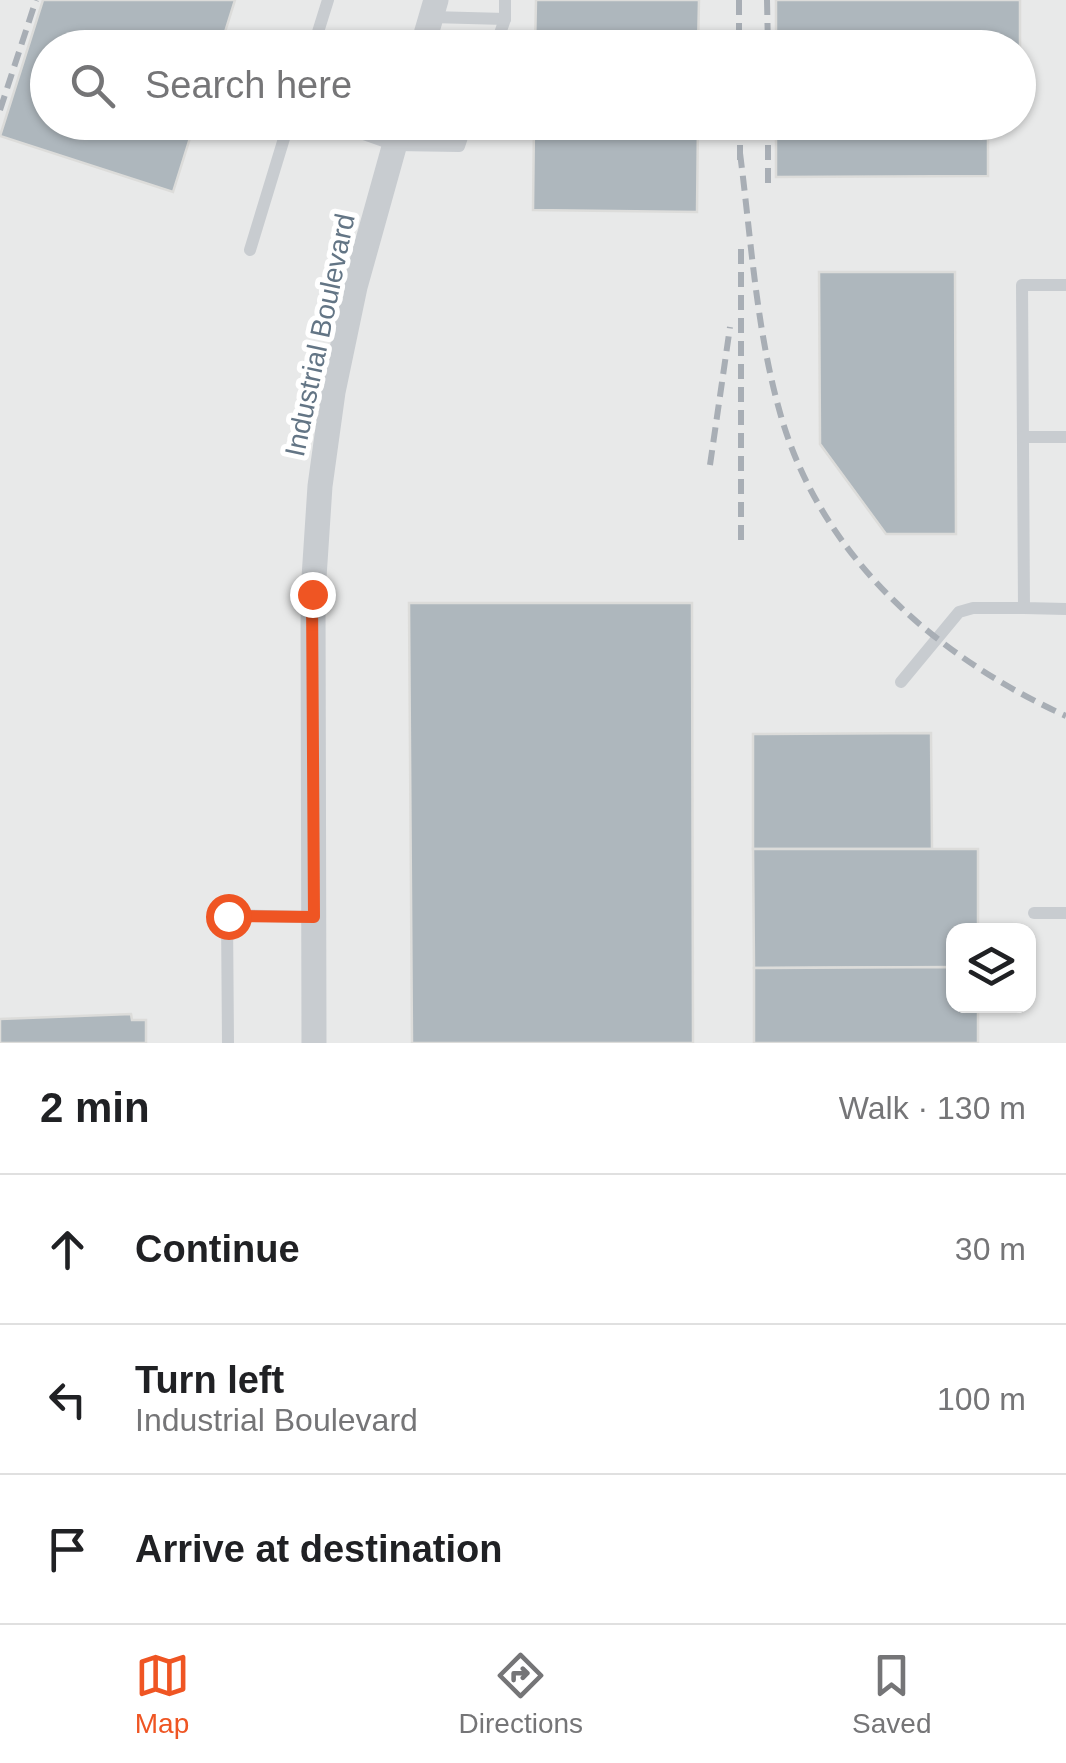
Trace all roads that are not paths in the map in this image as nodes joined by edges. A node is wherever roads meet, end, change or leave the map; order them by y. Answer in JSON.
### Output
{"nodes":[{"id":1,"x":328,"y":0,"type":"edge"},
{"id":2,"x":505,"y":0,"type":"edge"},
{"id":3,"x":433,"y":8,"type":"edge"},
{"id":4,"x":505,"y":19,"type":"junction"},
{"id":5,"x":319,"y":30,"type":"edge"},
{"id":6,"x":501,"y":30,"type":"edge"},
{"id":7,"x":284,"y":140,"type":"edge"},
{"id":8,"x":396,"y":140,"type":"edge"},
{"id":9,"x":428,"y":140,"type":"edge"},
{"id":10,"x":460,"y":140,"type":"edge"},
{"id":11,"x":250,"y":250,"type":"dead end"},
{"id":12,"x":1066,"y":285,"type":"edge"},
{"id":13,"x":1023,"y":437,"type":"junction"},
{"id":14,"x":1066,"y":437,"type":"edge"},
{"id":15,"x":1024,"y":608,"type":"junction"},
{"id":16,"x":1066,"y":609,"type":"edge"},
{"id":17,"x":900,"y":682,"type":"dead end"},
{"id":18,"x":1034,"y":913,"type":"dead end"},
{"id":19,"x":1066,"y":913,"type":"edge"},
{"id":20,"x":314,"y":917,"type":"junction"},
{"id":21,"x":228,"y":1043,"type":"edge"},
{"id":22,"x":314,"y":1043,"type":"edge"}],
"edges":[{"from":1,"to":5,"type":"lane"},
{"from":2,"to":4,"type":"lane"},
{"from":3,"to":4,"type":"lane"},
{"from":4,"to":6,"type":"lane"},
{"from":7,"to":11,"type":"lane"},
{"from":8,"to":20,"type":"street","name":"Industrial Boulevard"},
{"from":9,"to":10,"type":"lane"},
{"from":12,"to":13,"type":"lane"},
{"from":13,"to":14,"type":"lane"},
{"from":13,"to":15,"type":"lane"},
{"from":15,"to":16,"type":"lane"},
{"from":15,"to":17,"type":"lane"},
{"from":18,"to":19,"type":"lane"},
{"from":20,"to":21,"type":"lane"},
{"from":20,"to":22,"type":"street","name":"Industrial Boulevard"}]}
